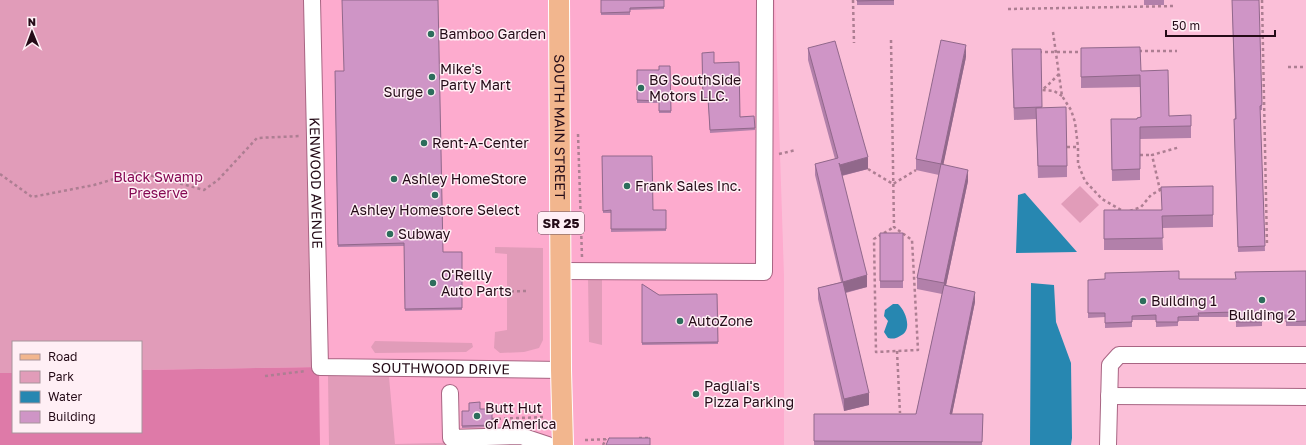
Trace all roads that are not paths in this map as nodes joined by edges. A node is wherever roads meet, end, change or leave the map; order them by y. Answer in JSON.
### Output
{"nodes":[{"id":1,"x":312,"y":0,"type":"edge"},
{"id":2,"x":559,"y":0,"type":"edge"},
{"id":3,"x":765,"y":0,"type":"edge"},
{"id":4,"x":561,"y":271,"type":"junction"},
{"id":5,"x":1306,"y":355,"type":"edge"},
{"id":6,"x":320,"y":367,"type":"joint"},
{"id":7,"x":561,"y":370,"type":"junction"},
{"id":8,"x":450,"y":393,"type":"dead end"},
{"id":9,"x":1109,"y":396,"type":"junction"},
{"id":10,"x":1306,"y":397,"type":"edge"},
{"id":11,"x":548,"y":445,"type":"edge"},
{"id":12,"x":563,"y":445,"type":"edge"},
{"id":13,"x":1108,"y":445,"type":"edge"}],
"edges":[{"from":1,"to":6,"type":"street","name":"KENWOOD AVENUE"},
{"from":2,"to":4,"type":"main road","name":"SOUTH MAIN STREET","number":"SR 25"},
{"from":3,"to":4,"type":"street"},
{"from":4,"to":7,"type":"main road","name":"SOUTH MAIN STREET","number":"SR 25"},
{"from":5,"to":9,"type":"street"},
{"from":6,"to":7,"type":"street","name":"SOUTHWOOD DRIVE"},
{"from":7,"to":12,"type":"main road","name":"SOUTH MAIN STREET","number":"SR 25"},
{"from":8,"to":11,"type":"street"},
{"from":9,"to":10,"type":"street"},
{"from":9,"to":13,"type":"street"}]}
